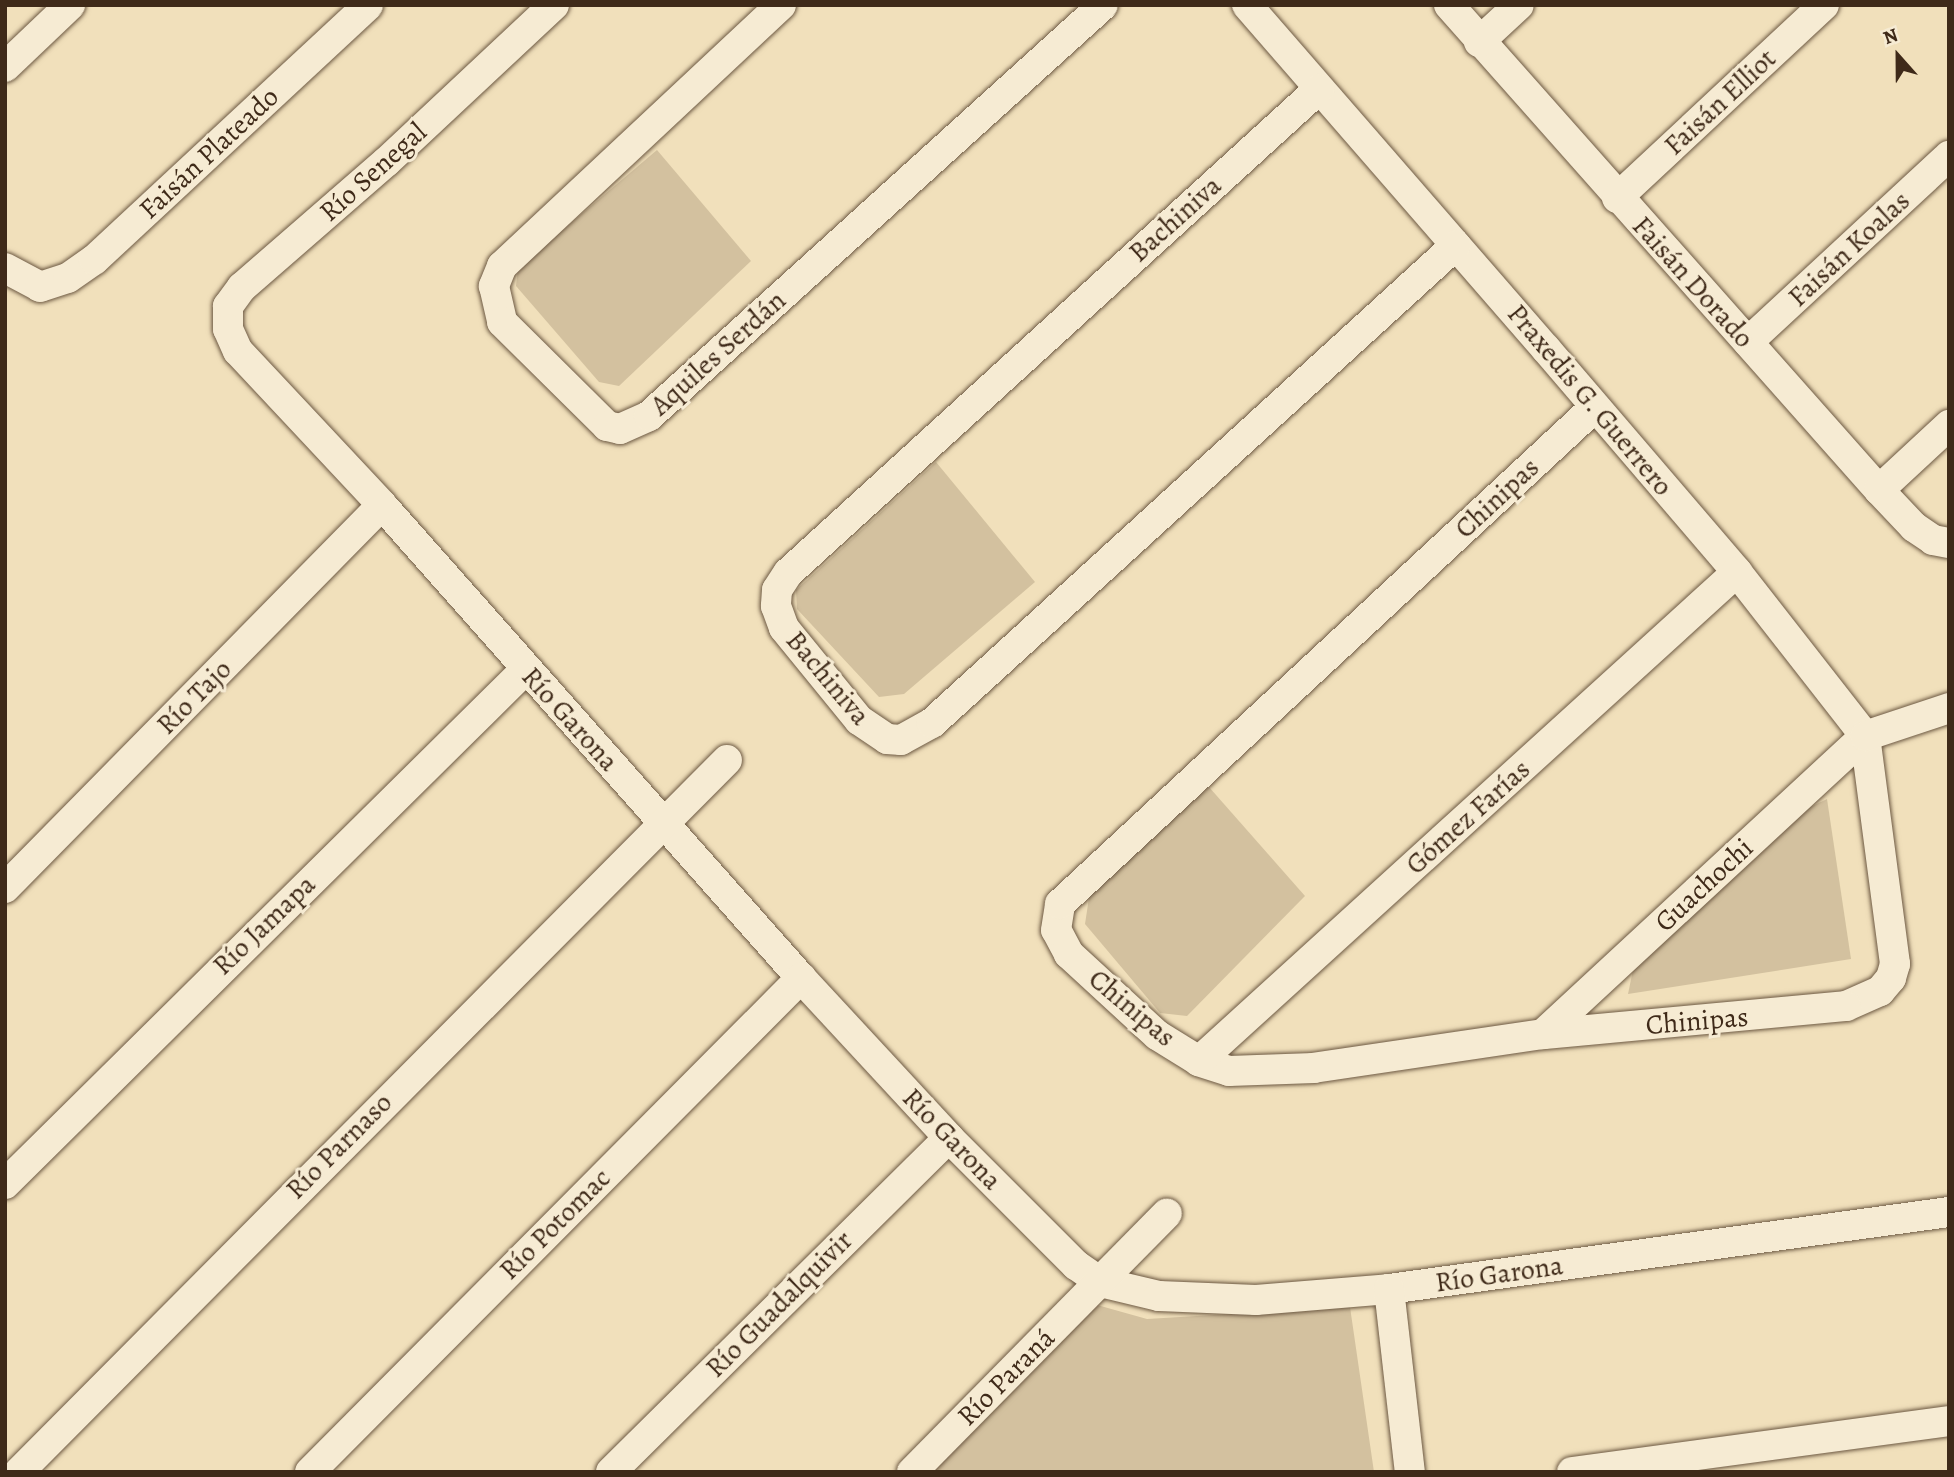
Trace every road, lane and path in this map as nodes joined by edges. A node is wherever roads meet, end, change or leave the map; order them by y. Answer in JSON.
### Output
{"nodes":[{"id":1,"x":70,"y":5,"type":"edge"},
{"id":2,"x":368,"y":5,"type":"edge"},
{"id":3,"x":554,"y":5,"type":"edge"},
{"id":4,"x":781,"y":5,"type":"edge"},
{"id":5,"x":1103,"y":5,"type":"edge"},
{"id":6,"x":1247,"y":5,"type":"edge"},
{"id":7,"x":1449,"y":5,"type":"edge"},
{"id":8,"x":1520,"y":5,"type":"edge"},
{"id":9,"x":1824,"y":5,"type":"edge"},
{"id":10,"x":1479,"y":42,"type":"junction"},
{"id":11,"x":5,"y":66,"type":"edge"},
{"id":12,"x":1319,"y":89,"type":"junction"},
{"id":13,"x":1949,"y":156,"type":"edge"},
{"id":14,"x":1616,"y":198,"type":"junction"},
{"id":15,"x":1456,"y":245,"type":"junction"},
{"id":16,"x":5,"y":268,"type":"edge"},
{"id":17,"x":1748,"y":342,"type":"junction"},
{"id":18,"x":239,"y":351,"type":"joint"},
{"id":19,"x":1595,"y":407,"type":"junction"},
{"id":20,"x":1949,"y":425,"type":"edge"},
{"id":21,"x":1879,"y":490,"type":"junction"},
{"id":22,"x":382,"y":505,"type":"junction"},
{"id":23,"x":1949,"y":543,"type":"edge"},
{"id":24,"x":1737,"y":572,"type":"junction"},
{"id":25,"x":526,"y":669,"type":"junction"},
{"id":26,"x":1949,"y":708,"type":"edge"},
{"id":27,"x":1865,"y":736,"type":"junction"},
{"id":28,"x":727,"y":760,"type":"dead end"},
{"id":29,"x":662,"y":823,"type":"junction"},
{"id":30,"x":5,"y":888,"type":"edge"},
{"id":31,"x":801,"y":978,"type":"junction"},
{"id":32,"x":1543,"y":1034,"type":"junction"},
{"id":33,"x":1199,"y":1061,"type":"junction"},
{"id":34,"x":949,"y":1138,"type":"junction"},
{"id":35,"x":5,"y":1184,"type":"edge"},
{"id":36,"x":1949,"y":1212,"type":"edge"},
{"id":37,"x":1167,"y":1213,"type":"dead end"},
{"id":38,"x":1100,"y":1282,"type":"junction"},
{"id":39,"x":1389,"y":1289,"type":"junction"},
{"id":40,"x":1949,"y":1421,"type":"edge"},
{"id":41,"x":19,"y":1472,"type":"edge"},
{"id":42,"x":310,"y":1472,"type":"edge"},
{"id":43,"x":611,"y":1472,"type":"edge"},
{"id":44,"x":912,"y":1472,"type":"edge"},
{"id":45,"x":1410,"y":1472,"type":"edge"},
{"id":46,"x":1572,"y":1472,"type":"edge"}],
"edges":[{"from":1,"to":11,"type":"street"},
{"from":2,"to":16,"type":"street","name":"Faisán Plateado"},
{"from":3,"to":18,"type":"street","name":"Río Senegal"},
{"from":4,"to":5,"type":"street","name":"Aquiles Serdán"},
{"from":6,"to":12,"type":"street","name":"Praxedis G. Guerrero"},
{"from":7,"to":10,"type":"street","name":"Faisán Dorado"},
{"from":8,"to":10,"type":"street"},
{"from":9,"to":14,"type":"street","name":"Faisán Elliot"},
{"from":10,"to":14,"type":"street","name":"Faisán Dorado"},
{"from":12,"to":15,"type":"street","name":"Praxedis G. Guerrero"},
{"from":12,"to":15,"type":"street","name":"Bachiniva"},
{"from":13,"to":17,"type":"street","name":"Faisán Koalas"},
{"from":14,"to":17,"type":"street","name":"Faisán Dorado"},
{"from":15,"to":19,"type":"street","name":"Praxedis G. Guerrero"},
{"from":17,"to":21,"type":"street","name":"Faisán Dorado"},
{"from":18,"to":22,"type":"street","name":"Río Garona"},
{"from":19,"to":24,"type":"street","name":"Praxedis G. Guerrero"},
{"from":19,"to":33,"type":"street","name":"Chinipas"},
{"from":20,"to":21,"type":"street"},
{"from":21,"to":23,"type":"street","name":"Faisán Dorado"},
{"from":22,"to":25,"type":"street","name":"Río Garona"},
{"from":22,"to":30,"type":"street","name":"Río Tajo"},
{"from":24,"to":27,"type":"street","name":"Praxedis G. Guerrero"},
{"from":24,"to":33,"type":"street","name":"Gómez Farías"},
{"from":25,"to":29,"type":"street","name":"Río Garona"},
{"from":25,"to":35,"type":"street","name":"Río Jamapa"},
{"from":26,"to":27,"type":"street"},
{"from":27,"to":32,"type":"street","name":"Guachochi"},
{"from":27,"to":32,"type":"street","name":"Chinipas"},
{"from":28,"to":29,"type":"street","name":"Río Parnaso"},
{"from":29,"to":31,"type":"street","name":"Río Garona"},
{"from":29,"to":41,"type":"street","name":"Río Parnaso"},
{"from":31,"to":34,"type":"street","name":"Río Garona"},
{"from":31,"to":42,"type":"street","name":"Río Potomac"},
{"from":32,"to":33,"type":"street","name":"Chinipas"},
{"from":34,"to":38,"type":"street","name":"Río Garona"},
{"from":34,"to":43,"type":"street","name":"Río Guadalquivir"},
{"from":36,"to":39,"type":"street","name":"Río Garona"},
{"from":37,"to":38,"type":"street","name":"Río Paraná"},
{"from":38,"to":39,"type":"street","name":"Río Garona"},
{"from":38,"to":44,"type":"street","name":"Río Paraná"},
{"from":39,"to":45,"type":"street"},
{"from":40,"to":46,"type":"street"}]}
